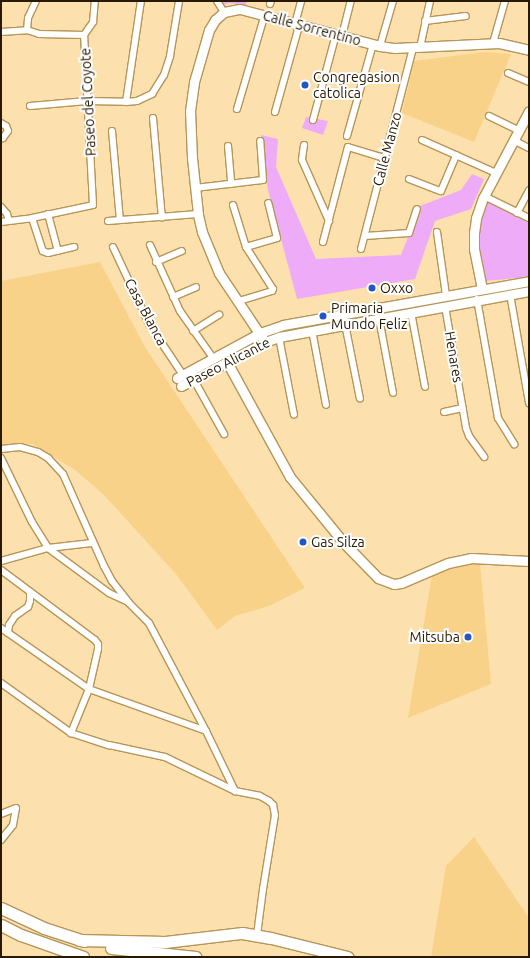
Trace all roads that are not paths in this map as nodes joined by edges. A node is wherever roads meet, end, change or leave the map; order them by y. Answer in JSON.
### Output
{"nodes":[{"id":1,"x":36,"y":1,"type":"edge"},
{"id":2,"x":95,"y":1,"type":"edge"},
{"id":3,"x":141,"y":1,"type":"edge"},
{"id":4,"x":179,"y":1,"type":"edge"},
{"id":5,"x":184,"y":1,"type":"edge"},
{"id":6,"x":217,"y":1,"type":"edge"},
{"id":7,"x":301,"y":1,"type":"edge"},
{"id":8,"x":351,"y":1,"type":"edge"},
{"id":9,"x":393,"y":1,"type":"edge"},
{"id":10,"x":430,"y":1,"type":"edge"},
{"id":11,"x":504,"y":1,"type":"edge"},
{"id":12,"x":178,"y":10,"type":"junction"},
{"id":13,"x":224,"y":12,"type":"junction"},
{"id":14,"x":265,"y":14,"type":"junction"},
{"id":15,"x":466,"y":16,"type":"dead end"},
{"id":16,"x":425,"y":21,"type":"junction"},
{"id":17,"x":297,"y":25,"type":"junction"},
{"id":18,"x":27,"y":30,"type":"junction"},
{"id":19,"x":1,"y":32,"type":"edge"},
{"id":20,"x":84,"y":35,"type":"junction"},
{"id":21,"x":339,"y":35,"type":"junction"},
{"id":22,"x":492,"y":43,"type":"junction"},
{"id":23,"x":377,"y":45,"type":"junction"},
{"id":24,"x":417,"y":48,"type":"junction"},
{"id":25,"x":529,"y":50,"type":"edge"},
{"id":26,"x":508,"y":73,"type":"dead end"},
{"id":27,"x":529,"y":82,"type":"edge"},
{"id":28,"x":87,"y":101,"type":"junction"},
{"id":29,"x":126,"y":102,"type":"junction"},
{"id":30,"x":30,"y":106,"type":"dead end"},
{"id":31,"x":237,"y":109,"type":"dead end"},
{"id":32,"x":529,"y":111,"type":"edge"},
{"id":33,"x":275,"y":112,"type":"dead end"},
{"id":34,"x":489,"y":116,"type":"dead end"},
{"id":35,"x":153,"y":118,"type":"dead end"},
{"id":36,"x":313,"y":120,"type":"dead end"},
{"id":37,"x":1,"y":123,"type":"edge"},
{"id":38,"x":518,"y":130,"type":"junction"},
{"id":39,"x":112,"y":131,"type":"dead end"},
{"id":40,"x":347,"y":136,"type":"dead end"},
{"id":41,"x":2,"y":138,"type":"edge"},
{"id":42,"x":422,"y":140,"type":"dead end"},
{"id":43,"x":513,"y":140,"type":"junction"},
{"id":44,"x":260,"y":141,"type":"dead end"},
{"id":45,"x":304,"y":145,"type":"dead end"},
{"id":46,"x":228,"y":146,"type":"dead end"},
{"id":47,"x":529,"y":148,"type":"edge"},
{"id":48,"x":456,"y":155,"type":"junction"},
{"id":49,"x":385,"y":158,"type":"junction"},
{"id":50,"x":496,"y":173,"type":"junction"},
{"id":51,"x":410,"y":179,"type":"dead end"},
{"id":52,"x":231,"y":184,"type":"junction"},
{"id":53,"x":195,"y":188,"type":"junction"},
{"id":54,"x":529,"y":190,"type":"edge"},
{"id":55,"x":484,"y":196,"type":"junction"},
{"id":56,"x":268,"y":203,"type":"dead end"},
{"id":57,"x":233,"y":205,"type":"dead end"},
{"id":58,"x":1,"y":207,"type":"edge"},
{"id":59,"x":417,"y":210,"type":"dead end"},
{"id":60,"x":517,"y":213,"type":"junction"},
{"id":61,"x":48,"y":214,"type":"junction"},
{"id":62,"x":196,"y":215,"type":"junction"},
{"id":63,"x":32,"y":218,"type":"junction"},
{"id":64,"x":162,"y":218,"type":"junction"},
{"id":65,"x":529,"y":218,"type":"edge"},
{"id":66,"x":120,"y":220,"type":"junction"},
{"id":67,"x":8,"y":221,"type":"junction"},
{"id":68,"x":108,"y":221,"type":"dead end"},
{"id":69,"x":328,"y":221,"type":"junction"},
{"id":70,"x":1,"y":222,"type":"edge"},
{"id":71,"x":437,"y":232,"type":"dead end"},
{"id":72,"x":365,"y":236,"type":"junction"},
{"id":73,"x":323,"y":242,"type":"dead end"},
{"id":74,"x":150,"y":245,"type":"dead end"},
{"id":75,"x":74,"y":247,"type":"dead end"},
{"id":76,"x":113,"y":247,"type":"dead end"},
{"id":77,"x":246,"y":247,"type":"junction"},
{"id":78,"x":361,"y":249,"type":"dead end"},
{"id":79,"x":58,"y":251,"type":"junction"},
{"id":80,"x":182,"y":251,"type":"dead end"},
{"id":81,"x":156,"y":262,"type":"junction"},
{"id":82,"x":529,"y":281,"type":"edge"},
{"id":83,"x":196,"y":287,"type":"dead end"},
{"id":84,"x":482,"y":289,"type":"junction"},
{"id":85,"x":529,"y":291,"type":"edge"},
{"id":86,"x":510,"y":294,"type":"junction"},
{"id":87,"x":446,"y":295,"type":"junction"},
{"id":88,"x":173,"y":297,"type":"junction"},
{"id":89,"x":480,"y":299,"type":"junction"},
{"id":90,"x":240,"y":301,"type":"junction"},
{"id":91,"x":445,"y":306,"type":"junction"},
{"id":92,"x":411,"y":312,"type":"junction"},
{"id":93,"x":219,"y":315,"type":"dead end"},
{"id":94,"x":379,"y":318,"type":"junction"},
{"id":95,"x":345,"y":324,"type":"junction"},
{"id":96,"x":312,"y":330,"type":"junction"},
{"id":97,"x":193,"y":331,"type":"junction"},
{"id":98,"x":260,"y":333,"type":"junction"},
{"id":99,"x":279,"y":337,"type":"junction"},
{"id":100,"x":265,"y":342,"type":"junction"},
{"id":101,"x":213,"y":358,"type":"junction"},
{"id":102,"x":227,"y":362,"type":"junction"},
{"id":103,"x":180,"y":380,"type":"junction"},
{"id":104,"x":194,"y":380,"type":"junction"},
{"id":105,"x":426,"y":387,"type":"dead end"},
{"id":106,"x":393,"y":393,"type":"dead end"},
{"id":107,"x":360,"y":399,"type":"dead end"},
{"id":108,"x":529,"y":402,"type":"edge"},
{"id":109,"x":326,"y":405,"type":"dead end"},
{"id":110,"x":463,"y":408,"type":"junction"},
{"id":111,"x":444,"y":412,"type":"dead end"},
{"id":112,"x":294,"y":415,"type":"dead end"},
{"id":113,"x":224,"y":434,"type":"dead end"},
{"id":114,"x":514,"y":444,"type":"dead end"},
{"id":115,"x":1,"y":450,"type":"edge"},
{"id":116,"x":484,"y":457,"type":"dead end"},
{"id":117,"x":1,"y":458,"type":"edge"},
{"id":118,"x":92,"y":543,"type":"junction"},
{"id":119,"x":48,"y":548,"type":"junction"},
{"id":120,"x":1,"y":561,"type":"edge"},
{"id":121,"x":529,"y":561,"type":"edge"},
{"id":122,"x":1,"y":570,"type":"edge"},
{"id":123,"x":30,"y":592,"type":"junction"},
{"id":124,"x":129,"y":603,"type":"junction"},
{"id":125,"x":1,"y":628,"type":"edge"},
{"id":126,"x":8,"y":632,"type":"junction"},
{"id":127,"x":1,"y":683,"type":"edge"},
{"id":128,"x":89,"y":689,"type":"junction"},
{"id":129,"x":206,"y":731,"type":"junction"},
{"id":130,"x":71,"y":733,"type":"junction"},
{"id":131,"x":235,"y":791,"type":"junction"},
{"id":132,"x":1,"y":814,"type":"edge"},
{"id":133,"x":1,"y":840,"type":"edge"},
{"id":134,"x":1,"y":908,"type":"edge"},
{"id":135,"x":1,"y":925,"type":"edge"},
{"id":136,"x":257,"y":935,"type":"junction"},
{"id":137,"x":78,"y":940,"type":"junction"},
{"id":138,"x":83,"y":957,"type":"edge"},
{"id":139,"x":196,"y":957,"type":"edge"},
{"id":140,"x":348,"y":957,"type":"edge"}],
"edges":[{"from":1,"to":18,"type":"street"},
{"from":2,"to":20,"type":"street","name":"Paseo del Coyote"},
{"from":3,"to":29,"type":"street"},
{"from":4,"to":12,"type":"street"},
{"from":5,"to":12,"type":"street"},
{"from":6,"to":13,"type":"street"},
{"from":7,"to":17,"type":"street"},
{"from":8,"to":21,"type":"street"},
{"from":9,"to":23,"type":"street"},
{"from":10,"to":16,"type":"street","name":"Calle Manzo"},
{"from":11,"to":22,"type":"street"},
{"from":12,"to":29,"type":"street"},
{"from":13,"to":14,"type":"street","name":"Calle Sorrentino"},
{"from":13,"to":53,"type":"street"},
{"from":14,"to":17,"type":"street","name":"Calle Sorrentino"},
{"from":14,"to":31,"type":"street"},
{"from":15,"to":16,"type":"street"},
{"from":16,"to":24,"type":"street","name":"Calle Manzo"},
{"from":17,"to":21,"type":"street","name":"Calle Sorrentino"},
{"from":17,"to":33,"type":"street"},
{"from":18,"to":19,"type":"street"},
{"from":18,"to":20,"type":"street"},
{"from":20,"to":28,"type":"street","name":"Paseo del Coyote"},
{"from":21,"to":23,"type":"street","name":"Calle Sorrentino"},
{"from":21,"to":36,"type":"street"},
{"from":22,"to":24,"type":"street","name":"Calle Sorrentino"},
{"from":22,"to":25,"type":"street","name":"Calle Sorrentino"},
{"from":23,"to":24,"type":"street","name":"Calle Sorrentino"},
{"from":23,"to":40,"type":"street"},
{"from":24,"to":49,"type":"street","name":"Calle Manzo"},
{"from":26,"to":27,"type":"street"},
{"from":28,"to":29,"type":"street"},
{"from":28,"to":30,"type":"street"},
{"from":28,"to":61,"type":"street","name":"Paseo del Coyote"},
{"from":32,"to":38,"type":"street"},
{"from":34,"to":38,"type":"street"},
{"from":35,"to":64,"type":"street"},
{"from":37,"to":41,"type":"street"},
{"from":38,"to":43,"type":"street"},
{"from":39,"to":66,"type":"street"},
{"from":42,"to":48,"type":"street"},
{"from":43,"to":47,"type":"street"},
{"from":43,"to":50,"type":"street"},
{"from":44,"to":52,"type":"street"},
{"from":45,"to":69,"type":"street"},
{"from":46,"to":52,"type":"street"},
{"from":48,"to":50,"type":"street"},
{"from":48,"to":51,"type":"street"},
{"from":49,"to":69,"type":"street"},
{"from":49,"to":72,"type":"street","name":"Calle Manzo"},
{"from":50,"to":55,"type":"street"},
{"from":52,"to":53,"type":"street"},
{"from":53,"to":62,"type":"street"},
{"from":54,"to":60,"type":"street"},
{"from":55,"to":60,"type":"street"},
{"from":55,"to":84,"type":"street"},
{"from":56,"to":77,"type":"street"},
{"from":57,"to":77,"type":"street"},
{"from":58,"to":67,"type":"street"},
{"from":59,"to":72,"type":"street"},
{"from":60,"to":65,"type":"street"},
{"from":61,"to":63,"type":"street"},
{"from":61,"to":79,"type":"street"},
{"from":62,"to":64,"type":"street"},
{"from":62,"to":90,"type":"street"},
{"from":63,"to":67,"type":"street"},
{"from":63,"to":79,"type":"street"},
{"from":64,"to":66,"type":"street"},
{"from":66,"to":68,"type":"street"},
{"from":67,"to":70,"type":"street"},
{"from":69,"to":73,"type":"street"},
{"from":71,"to":87,"type":"street"},
{"from":72,"to":78,"type":"street","name":"Calle Manzo"},
{"from":74,"to":81,"type":"street"},
{"from":75,"to":79,"type":"street"},
{"from":76,"to":103,"type":"street","name":"Casa Blanca"},
{"from":77,"to":90,"type":"street"},
{"from":80,"to":81,"type":"street"},
{"from":81,"to":88,"type":"street"},
{"from":82,"to":84,"type":"street","name":"Paseo Alicante"},
{"from":83,"to":88,"type":"street"},
{"from":84,"to":87,"type":"street","name":"Paseo Alicante"},
{"from":84,"to":89,"type":"street"},
{"from":85,"to":86,"type":"street","name":"Paseo Alicante"},
{"from":86,"to":89,"type":"street","name":"Paseo Alicante"},
{"from":86,"to":108,"type":"street"},
{"from":87,"to":98,"type":"street","name":"Paseo Alicante"},
{"from":88,"to":97,"type":"street"},
{"from":89,"to":91,"type":"street","name":"Paseo Alicante"},
{"from":89,"to":114,"type":"street"},
{"from":90,"to":98,"type":"street"},
{"from":91,"to":92,"type":"street","name":"Paseo Alicante"},
{"from":91,"to":110,"type":"street","name":"Henares"},
{"from":92,"to":94,"type":"street","name":"Paseo Alicante"},
{"from":92,"to":105,"type":"street"},
{"from":93,"to":97,"type":"street"},
{"from":94,"to":95,"type":"street","name":"Paseo Alicante"},
{"from":94,"to":106,"type":"street"},
{"from":95,"to":96,"type":"street","name":"Paseo Alicante"},
{"from":95,"to":107,"type":"street"},
{"from":96,"to":99,"type":"street","name":"Paseo Alicante"},
{"from":96,"to":109,"type":"street"},
{"from":97,"to":101,"type":"street"},
{"from":98,"to":100,"type":"street"},
{"from":98,"to":101,"type":"street","name":"Paseo Alicante"},
{"from":99,"to":100,"type":"street","name":"Paseo Alicante"},
{"from":99,"to":112,"type":"street"},
{"from":100,"to":102,"type":"street","name":"Paseo Alicante"},
{"from":101,"to":103,"type":"street","name":"Paseo Alicante"},
{"from":102,"to":104,"type":"street","name":"Paseo Alicante"},
{"from":102,"to":121,"type":"street"},
{"from":103,"to":104,"type":"street","name":"Paseo Alicante"},
{"from":104,"to":113,"type":"street"},
{"from":110,"to":111,"type":"street"},
{"from":110,"to":116,"type":"street","name":"Henares"},
{"from":115,"to":118,"type":"street"},
{"from":117,"to":119,"type":"street"},
{"from":118,"to":119,"type":"street"},
{"from":118,"to":124,"type":"street"},
{"from":119,"to":120,"type":"street"},
{"from":119,"to":124,"type":"street"},
{"from":122,"to":123,"type":"street"},
{"from":123,"to":126,"type":"street"},
{"from":123,"to":128,"type":"street"},
{"from":124,"to":129,"type":"street"},
{"from":125,"to":126,"type":"street"},
{"from":126,"to":128,"type":"street"},
{"from":127,"to":130,"type":"street"},
{"from":128,"to":129,"type":"street"},
{"from":128,"to":130,"type":"street"},
{"from":129,"to":131,"type":"street"},
{"from":130,"to":131,"type":"street"},
{"from":131,"to":136,"type":"street"},
{"from":132,"to":133,"type":"street"},
{"from":134,"to":137,"type":"highway"},
{"from":135,"to":138,"type":"highway"},
{"from":136,"to":137,"type":"highway"},
{"from":136,"to":140,"type":"highway"},
{"from":137,"to":139,"type":"highway"}]}
